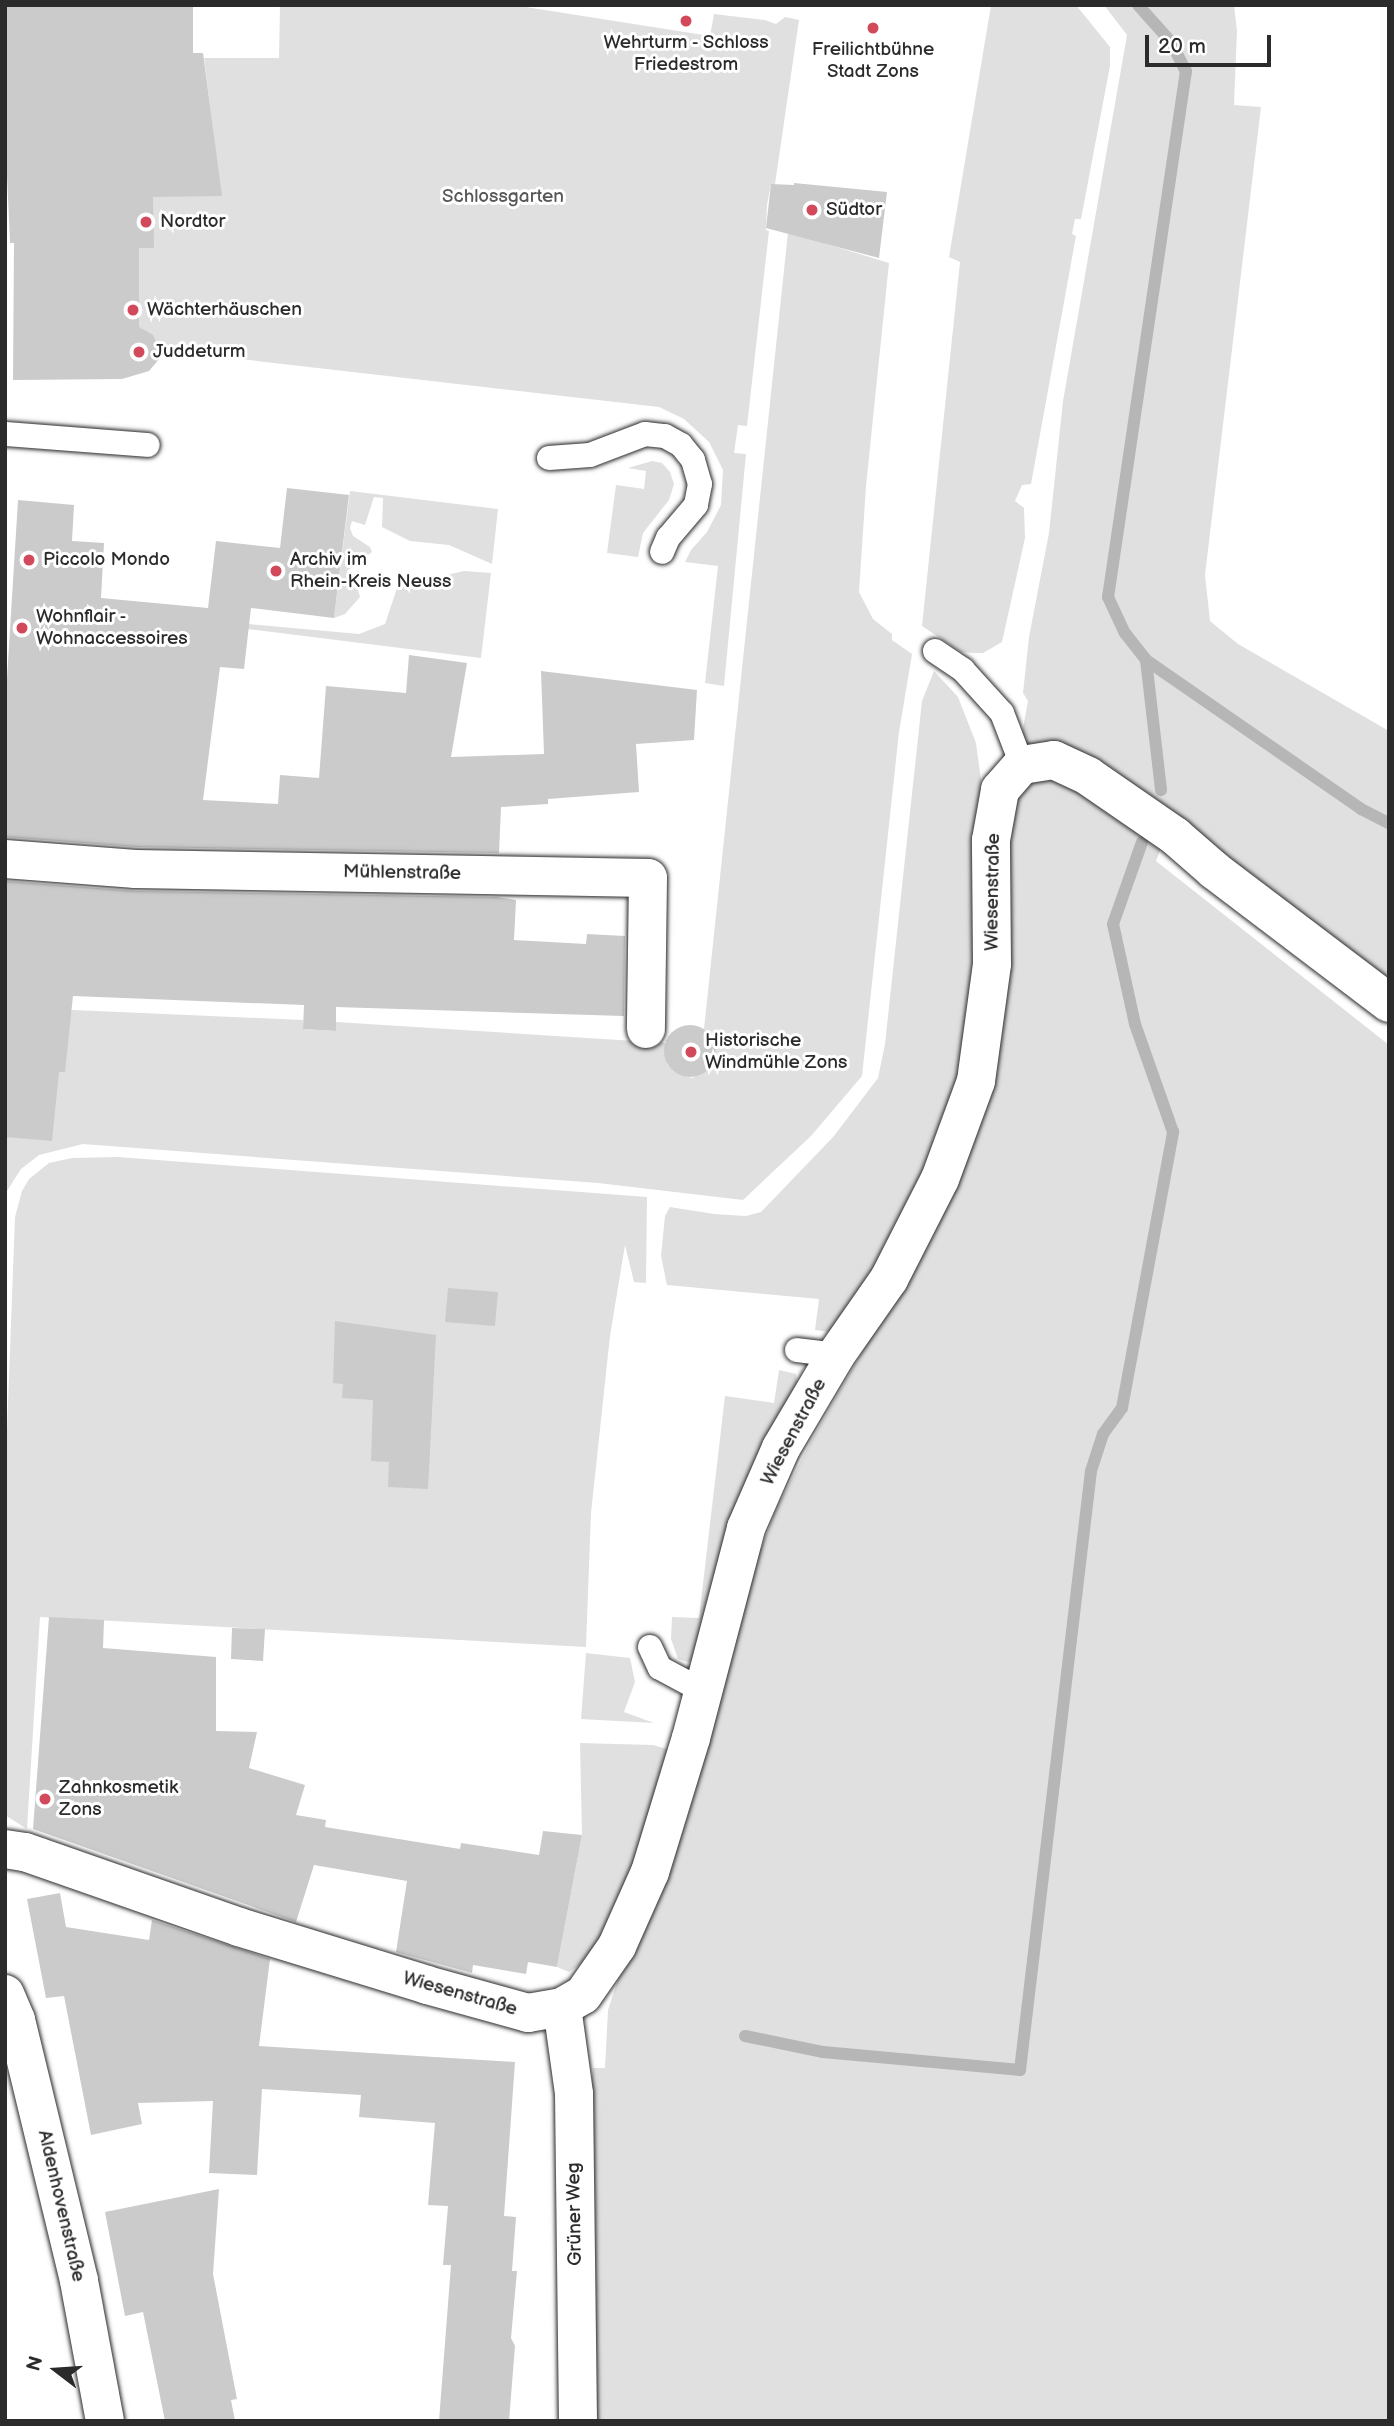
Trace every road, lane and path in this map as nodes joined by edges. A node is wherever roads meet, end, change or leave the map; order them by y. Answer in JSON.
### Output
{"nodes":[{"id":1,"x":5,"y":434,"type":"edge"},
{"id":2,"x":148,"y":445,"type":"dead end"},
{"id":3,"x":549,"y":457,"type":"dead end"},
{"id":4,"x":662,"y":552,"type":"dead end"},
{"id":5,"x":935,"y":651,"type":"dead end"},
{"id":6,"x":1022,"y":765,"type":"junction"},
{"id":7,"x":5,"y":859,"type":"edge"},
{"id":8,"x":1389,"y":1003,"type":"edge"},
{"id":9,"x":646,"y":1029,"type":"dead end"},
{"id":10,"x":797,"y":1350,"type":"dead end"},
{"id":11,"x":836,"y":1355,"type":"junction"},
{"id":12,"x":650,"y":1647,"type":"dead end"},
{"id":13,"x":703,"y":1691,"type":"junction"},
{"id":14,"x":5,"y":1849,"type":"edge"},
{"id":15,"x":5,"y":1994,"type":"edge"},
{"id":16,"x":562,"y":2007,"type":"junction"},
{"id":17,"x":104,"y":2421,"type":"edge"},
{"id":18,"x":578,"y":2421,"type":"edge"}],
"edges":[{"from":1,"to":2,"type":"lane"},
{"from":3,"to":4,"type":"lane"},
{"from":5,"to":6,"type":"lane"},
{"from":6,"to":8,"type":"street"},
{"from":6,"to":11,"type":"street","name":"Wiesenstraße"},
{"from":7,"to":9,"type":"street","name":"Mühlenstraße"},
{"from":10,"to":11,"type":"lane"},
{"from":11,"to":13,"type":"street","name":"Wiesenstraße"},
{"from":12,"to":13,"type":"lane"},
{"from":13,"to":16,"type":"street","name":"Wiesenstraße"},
{"from":14,"to":16,"type":"street","name":"Wiesenstraße"},
{"from":15,"to":17,"type":"street","name":"Aldenhovenstraße"},
{"from":16,"to":18,"type":"street","name":"Grüner Weg"}]}
